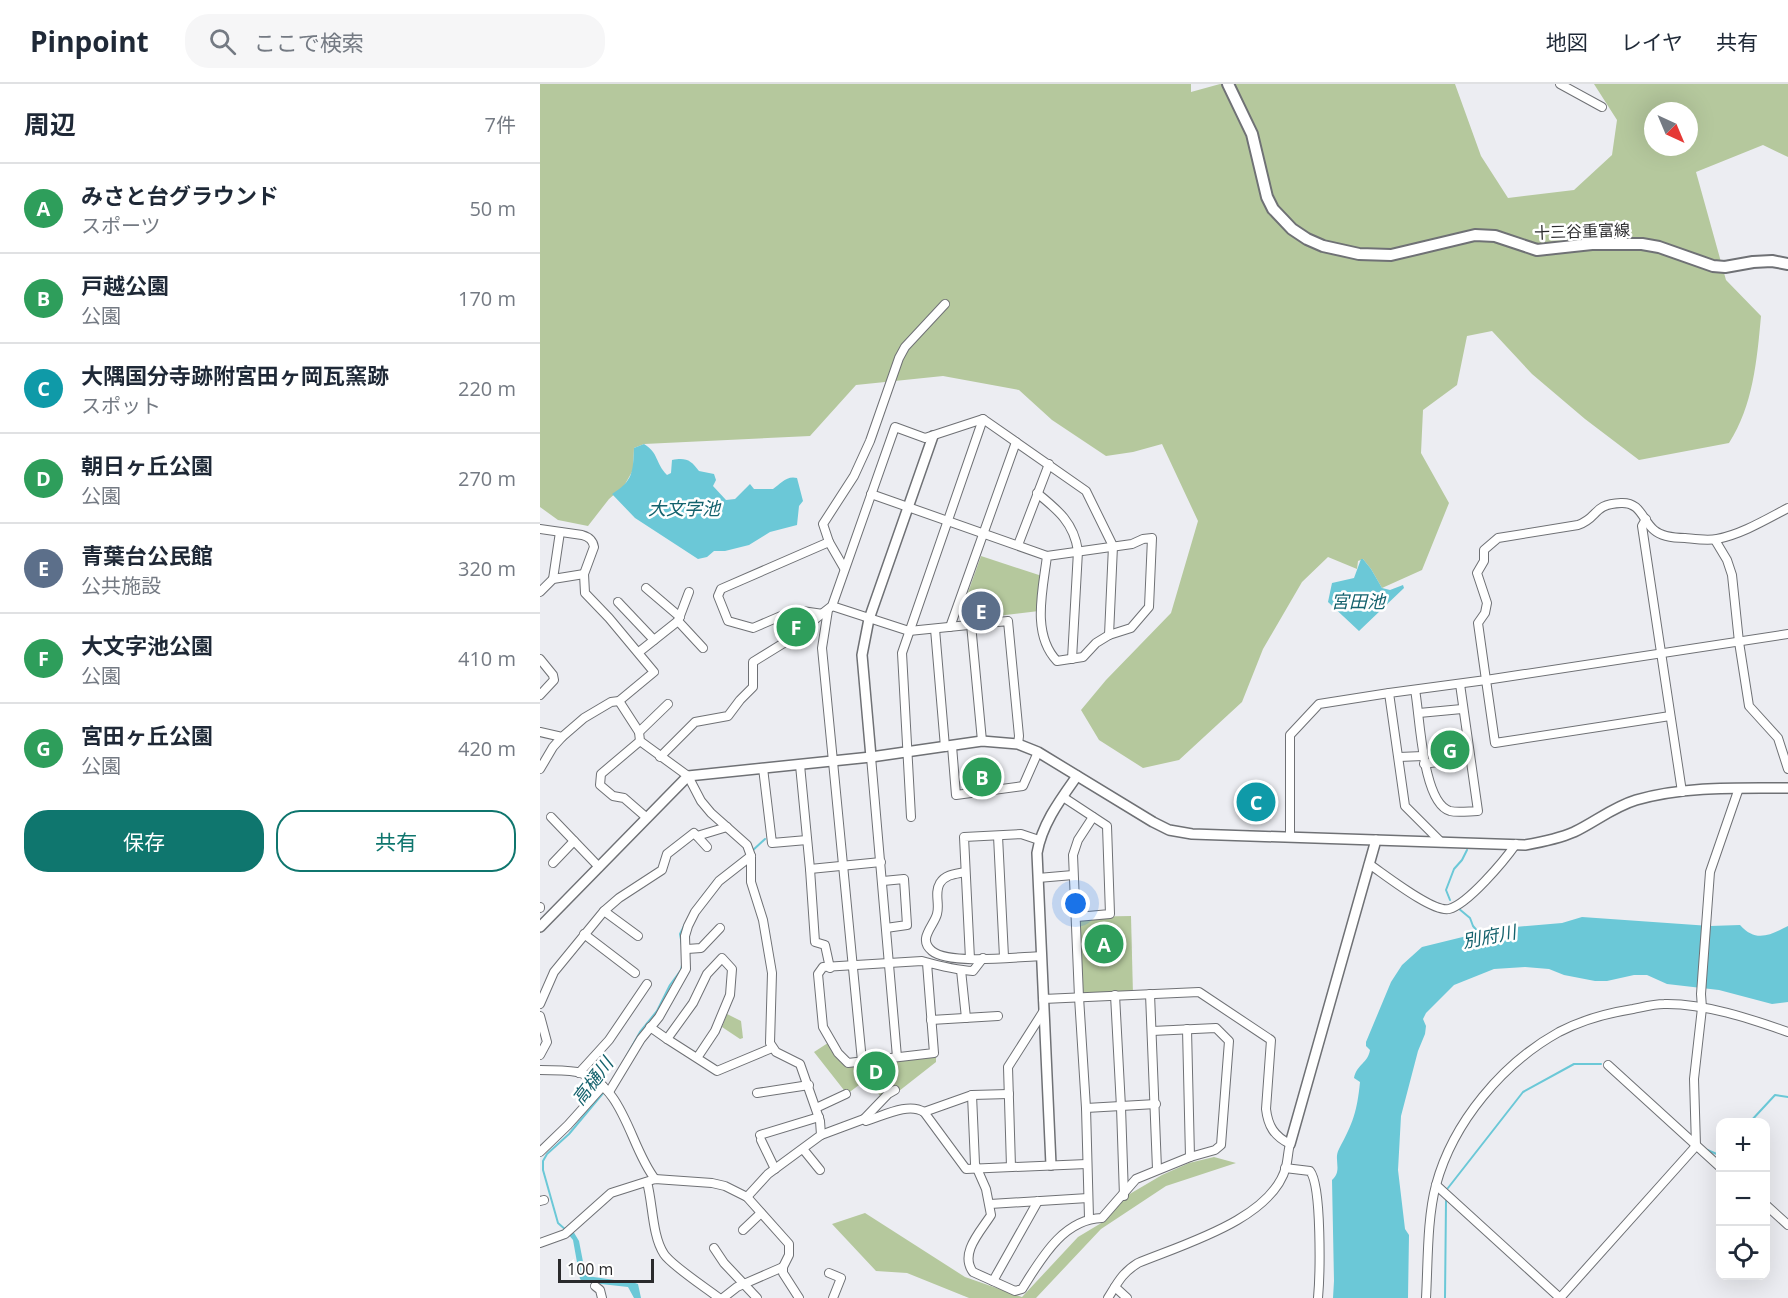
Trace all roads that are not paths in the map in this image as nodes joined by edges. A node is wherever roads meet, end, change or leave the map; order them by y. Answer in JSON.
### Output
{"nodes":[{"id":1,"x":1228,"y":84,"type":"edge"},
{"id":2,"x":1560,"y":84,"type":"edge"},
{"id":3,"x":1602,"y":107,"type":"dead end"},
{"id":4,"x":1788,"y":264,"type":"edge"},
{"id":5,"x":945,"y":304,"type":"dead end"},
{"id":6,"x":984,"y":419,"type":"junction"},
{"id":7,"x":933,"y":436,"type":"junction"},
{"id":8,"x":1016,"y":442,"type":"junction"},
{"id":9,"x":1048,"y":464,"type":"junction"},
{"id":10,"x":871,"y":494,"type":"junction"},
{"id":11,"x":1037,"y":494,"type":"junction"},
{"id":12,"x":908,"y":507,"type":"junction"},
{"id":13,"x":1788,"y":508,"type":"edge"},
{"id":14,"x":1646,"y":519,"type":"junction"},
{"id":15,"x":947,"y":520,"type":"junction"},
{"id":16,"x":540,"y":529,"type":"edge"},
{"id":17,"x":560,"y":532,"type":"junction"},
{"id":18,"x":983,"y":534,"type":"junction"},
{"id":19,"x":1715,"y":540,"type":"junction"},
{"id":20,"x":829,"y":542,"type":"junction"},
{"id":21,"x":1018,"y":545,"type":"junction"},
{"id":22,"x":1113,"y":546,"type":"junction"},
{"id":23,"x":1078,"y":550,"type":"junction"},
{"id":24,"x":1047,"y":556,"type":"junction"},
{"id":25,"x":844,"y":568,"type":"junction"},
{"id":26,"x":584,"y":574,"type":"junction"},
{"id":27,"x":554,"y":579,"type":"junction"},
{"id":28,"x":646,"y":588,"type":"dead end"},
{"id":29,"x":540,"y":591,"type":"edge"},
{"id":30,"x":689,"y":592,"type":"dead end"},
{"id":31,"x":618,"y":602,"type":"dead end"},
{"id":32,"x":828,"y":610,"type":"junction"},
{"id":33,"x":679,"y":619,"type":"junction"},
{"id":34,"x":869,"y":619,"type":"junction"},
{"id":35,"x":972,"y":624,"type":"junction"},
{"id":36,"x":951,"y":627,"type":"junction"},
{"id":37,"x":935,"y":629,"type":"junction"},
{"id":38,"x":909,"y":632,"type":"junction"},
{"id":39,"x":1788,"y":634,"type":"edge"},
{"id":40,"x":1109,"y":635,"type":"junction"},
{"id":41,"x":654,"y":640,"type":"junction"},
{"id":42,"x":1739,"y":642,"type":"junction"},
{"id":43,"x":703,"y":648,"type":"dead end"},
{"id":44,"x":639,"y":652,"type":"junction"},
{"id":45,"x":1661,"y":653,"type":"junction"},
{"id":46,"x":540,"y":659,"type":"edge"},
{"id":47,"x":1072,"y":659,"type":"junction"},
{"id":48,"x":1486,"y":680,"type":"junction"},
{"id":49,"x":1460,"y":684,"type":"junction"},
{"id":50,"x":1415,"y":690,"type":"junction"},
{"id":51,"x":1389,"y":693,"type":"junction"},
{"id":52,"x":540,"y":695,"type":"edge"},
{"id":53,"x":620,"y":701,"type":"junction"},
{"id":54,"x":669,"y":704,"type":"dead end"},
{"id":55,"x":1462,"y":709,"type":"junction"},
{"id":56,"x":1419,"y":713,"type":"junction"},
{"id":57,"x":1670,"y":716,"type":"junction"},
{"id":58,"x":540,"y":732,"type":"edge"},
{"id":59,"x":562,"y":737,"type":"junction"},
{"id":60,"x":639,"y":737,"type":"junction"},
{"id":61,"x":982,"y":741,"type":"junction"},
{"id":62,"x":1018,"y":744,"type":"junction"},
{"id":63,"x":949,"y":746,"type":"junction"},
{"id":64,"x":1038,"y":752,"type":"junction"},
{"id":65,"x":908,"y":753,"type":"junction"},
{"id":66,"x":660,"y":757,"type":"junction"},
{"id":67,"x":871,"y":757,"type":"junction"},
{"id":68,"x":1399,"y":757,"type":"junction"},
{"id":69,"x":1470,"y":757,"type":"junction"},
{"id":70,"x":833,"y":760,"type":"junction"},
{"id":71,"x":1424,"y":760,"type":"junction"},
{"id":72,"x":800,"y":765,"type":"junction"},
{"id":73,"x":763,"y":768,"type":"junction"},
{"id":74,"x":540,"y":770,"type":"edge"},
{"id":75,"x":1788,"y":770,"type":"edge"},
{"id":76,"x":688,"y":776,"type":"junction"},
{"id":77,"x":1077,"y":776,"type":"junction"},
{"id":78,"x":1788,"y":788,"type":"edge"},
{"id":79,"x":1739,"y":789,"type":"junction"},
{"id":80,"x":1682,"y":792,"type":"junction"},
{"id":81,"x":1063,"y":797,"type":"junction"},
{"id":82,"x":551,"y":817,"type":"dead end"},
{"id":83,"x":911,"y":817,"type":"dead end"},
{"id":84,"x":1094,"y":817,"type":"junction"},
{"id":85,"x":647,"y":818,"type":"junction"},
{"id":86,"x":727,"y":827,"type":"junction"},
{"id":87,"x":697,"y":836,"type":"junction"},
{"id":88,"x":998,"y":836,"type":"junction"},
{"id":89,"x":1290,"y":836,"type":"junction"},
{"id":90,"x":807,"y":840,"type":"junction"},
{"id":91,"x":1039,"y":840,"type":"junction"},
{"id":92,"x":1376,"y":840,"type":"junction"},
{"id":93,"x":574,"y":841,"type":"junction"},
{"id":94,"x":1441,"y":842,"type":"junction"},
{"id":95,"x":1516,"y":844,"type":"junction"},
{"id":96,"x":707,"y":847,"type":"dead end"},
{"id":97,"x":751,"y":856,"type":"junction"},
{"id":98,"x":881,"y":862,"type":"junction"},
{"id":99,"x":554,"y":863,"type":"dead end"},
{"id":100,"x":1369,"y":864,"type":"junction"},
{"id":101,"x":844,"y":866,"type":"junction"},
{"id":102,"x":599,"y":867,"type":"junction"},
{"id":103,"x":810,"y":869,"type":"junction"},
{"id":104,"x":965,"y":873,"type":"junction"},
{"id":105,"x":1073,"y":875,"type":"junction"},
{"id":106,"x":1038,"y":878,"type":"junction"},
{"id":107,"x":883,"y":881,"type":"junction"},
{"id":108,"x":604,"y":911,"type":"junction"},
{"id":109,"x":1077,"y":917,"type":"junction"},
{"id":110,"x":540,"y":927,"type":"edge"},
{"id":111,"x":720,"y":928,"type":"dead end"},
{"id":112,"x":886,"y":928,"type":"junction"},
{"id":113,"x":584,"y":934,"type":"junction"},
{"id":114,"x":638,"y":936,"type":"dead end"},
{"id":115,"x":687,"y":949,"type":"junction"},
{"id":116,"x":1041,"y":956,"type":"junction"},
{"id":117,"x":1004,"y":957,"type":"junction"},
{"id":118,"x":983,"y":958,"type":"junction"},
{"id":119,"x":970,"y":959,"type":"junction"},
{"id":120,"x":927,"y":963,"type":"junction"},
{"id":121,"x":889,"y":965,"type":"junction"},
{"id":122,"x":853,"y":967,"type":"junction"},
{"id":123,"x":830,"y":968,"type":"junction"},
{"id":124,"x":962,"y":970,"type":"junction"},
{"id":125,"x":635,"y":973,"type":"dead end"},
{"id":126,"x":647,"y":984,"type":"dead end"},
{"id":127,"x":1150,"y":994,"type":"junction"},
{"id":128,"x":1114,"y":995,"type":"junction"},
{"id":129,"x":1079,"y":997,"type":"junction"},
{"id":130,"x":1043,"y":999,"type":"junction"},
{"id":131,"x":540,"y":1004,"type":"edge"},
{"id":132,"x":1702,"y":1008,"type":"junction"},
{"id":133,"x":1043,"y":1012,"type":"junction"},
{"id":134,"x":540,"y":1016,"type":"edge"},
{"id":135,"x":998,"y":1016,"type":"dead end"},
{"id":136,"x":966,"y":1018,"type":"junction"},
{"id":137,"x":931,"y":1020,"type":"junction"},
{"id":138,"x":650,"y":1026,"type":"junction"},
{"id":139,"x":1187,"y":1029,"type":"junction"},
{"id":140,"x":1152,"y":1030,"type":"junction"},
{"id":141,"x":1788,"y":1032,"type":"edge"},
{"id":142,"x":667,"y":1039,"type":"junction"},
{"id":143,"x":772,"y":1048,"type":"junction"},
{"id":144,"x":540,"y":1055,"type":"edge"},
{"id":145,"x":897,"y":1057,"type":"junction"},
{"id":146,"x":697,"y":1058,"type":"junction"},
{"id":147,"x":862,"y":1061,"type":"junction"},
{"id":148,"x":1608,"y":1065,"type":"dead end"},
{"id":149,"x":540,"y":1070,"type":"edge"},
{"id":150,"x":579,"y":1073,"type":"junction"},
{"id":151,"x":809,"y":1085,"type":"junction"},
{"id":152,"x":606,"y":1089,"type":"junction"},
{"id":153,"x":895,"y":1090,"type":"dead end"},
{"id":154,"x":757,"y":1093,"type":"dead end"},
{"id":155,"x":846,"y":1094,"type":"dead end"},
{"id":156,"x":1009,"y":1094,"type":"junction"},
{"id":157,"x":972,"y":1095,"type":"junction"},
{"id":158,"x":1155,"y":1104,"type":"junction"},
{"id":159,"x":1121,"y":1107,"type":"junction"},
{"id":160,"x":816,"y":1108,"type":"junction"},
{"id":161,"x":1086,"y":1108,"type":"junction"},
{"id":162,"x":924,"y":1112,"type":"junction"},
{"id":163,"x":819,"y":1117,"type":"junction"},
{"id":164,"x":864,"y":1119,"type":"junction"},
{"id":165,"x":821,"y":1136,"type":"junction"},
{"id":166,"x":1290,"y":1144,"type":"junction"},
{"id":167,"x":1696,"y":1146,"type":"junction"},
{"id":168,"x":803,"y":1149,"type":"junction"},
{"id":169,"x":540,"y":1152,"type":"edge"},
{"id":170,"x":1190,"y":1157,"type":"junction"},
{"id":171,"x":1087,"y":1164,"type":"junction"},
{"id":172,"x":1716,"y":1164,"type":"edge"},
{"id":173,"x":1051,"y":1165,"type":"junction"},
{"id":174,"x":1011,"y":1167,"type":"junction"},
{"id":175,"x":1286,"y":1168,"type":"junction"},
{"id":176,"x":775,"y":1169,"type":"junction"},
{"id":177,"x":978,"y":1169,"type":"junction"},
{"id":178,"x":1157,"y":1169,"type":"junction"},
{"id":179,"x":820,"y":1170,"type":"dead end"},
{"id":180,"x":651,"y":1180,"type":"junction"},
{"id":181,"x":1436,"y":1185,"type":"junction"},
{"id":182,"x":1124,"y":1196,"type":"junction"},
{"id":183,"x":747,"y":1197,"type":"junction"},
{"id":184,"x":1088,"y":1198,"type":"junction"},
{"id":185,"x":1038,"y":1201,"type":"junction"},
{"id":186,"x":990,"y":1204,"type":"junction"},
{"id":187,"x":1770,"y":1208,"type":"edge"},
{"id":188,"x":761,"y":1213,"type":"junction"},
{"id":189,"x":1089,"y":1218,"type":"junction"},
{"id":190,"x":1788,"y":1224,"type":"edge"},
{"id":191,"x":743,"y":1230,"type":"dead end"},
{"id":192,"x":540,"y":1243,"type":"edge"},
{"id":193,"x":714,"y":1248,"type":"dead end"},
{"id":194,"x":783,"y":1267,"type":"junction"},
{"id":195,"x":829,"y":1273,"type":"dead end"},
{"id":196,"x":993,"y":1281,"type":"junction"},
{"id":197,"x":744,"y":1285,"type":"junction"},
{"id":198,"x":595,"y":1286,"type":"dead end"},
{"id":199,"x":1115,"y":1287,"type":"junction"},
{"id":200,"x":602,"y":1298,"type":"edge"},
{"id":201,"x":721,"y":1298,"type":"edge"},
{"id":202,"x":757,"y":1298,"type":"edge"},
{"id":203,"x":799,"y":1298,"type":"edge"},
{"id":204,"x":833,"y":1298,"type":"edge"},
{"id":205,"x":1108,"y":1298,"type":"edge"},
{"id":206,"x":1127,"y":1298,"type":"edge"},
{"id":207,"x":1318,"y":1298,"type":"edge"},
{"id":208,"x":1426,"y":1298,"type":"edge"},
{"id":209,"x":1560,"y":1298,"type":"edge"}],
"edges":[{"from":1,"to":4,"type":"main road","name":"十三谷重富線"},
{"from":2,"to":3,"type":"street"},
{"from":5,"to":20,"type":"street"},
{"from":6,"to":7,"type":"street"},
{"from":6,"to":8,"type":"street"},
{"from":6,"to":15,"type":"street"},
{"from":7,"to":10,"type":"street"},
{"from":7,"to":12,"type":"street"},
{"from":8,"to":9,"type":"street"},
{"from":8,"to":18,"type":"street"},
{"from":9,"to":11,"type":"street"},
{"from":9,"to":22,"type":"street"},
{"from":10,"to":12,"type":"street"},
{"from":10,"to":25,"type":"street"},
{"from":11,"to":21,"type":"street"},
{"from":11,"to":23,"type":"street"},
{"from":12,"to":15,"type":"street"},
{"from":12,"to":34,"type":"street"},
{"from":13,"to":19,"type":"street"},
{"from":14,"to":19,"type":"street"},
{"from":14,"to":45,"type":"street"},
{"from":14,"to":48,"type":"street"},
{"from":15,"to":18,"type":"street"},
{"from":15,"to":38,"type":"street"},
{"from":16,"to":17,"type":"street"},
{"from":17,"to":26,"type":"street"},
{"from":17,"to":27,"type":"street"},
{"from":18,"to":21,"type":"street"},
{"from":18,"to":36,"type":"street"},
{"from":19,"to":42,"type":"street"},
{"from":20,"to":25,"type":"street"},
{"from":20,"to":32,"type":"street"},
{"from":21,"to":24,"type":"street"},
{"from":22,"to":23,"type":"street"},
{"from":22,"to":40,"type":"street"},
{"from":22,"to":40,"type":"street"},
{"from":23,"to":24,"type":"street"},
{"from":23,"to":47,"type":"street"},
{"from":24,"to":47,"type":"street"},
{"from":25,"to":32,"type":"street"},
{"from":26,"to":27,"type":"street"},
{"from":26,"to":44,"type":"street"},
{"from":27,"to":29,"type":"street"},
{"from":28,"to":33,"type":"street"},
{"from":30,"to":33,"type":"street"},
{"from":31,"to":41,"type":"street"},
{"from":32,"to":34,"type":"street"},
{"from":32,"to":66,"type":"street"},
{"from":32,"to":70,"type":"street"},
{"from":33,"to":41,"type":"street"},
{"from":33,"to":43,"type":"street"},
{"from":34,"to":38,"type":"street"},
{"from":34,"to":67,"type":"street"},
{"from":35,"to":36,"type":"street"},
{"from":35,"to":61,"type":"street"},
{"from":35,"to":62,"type":"street"},
{"from":36,"to":37,"type":"street"},
{"from":37,"to":38,"type":"street"},
{"from":37,"to":63,"type":"street"},
{"from":38,"to":65,"type":"street"},
{"from":39,"to":42,"type":"street"},
{"from":40,"to":47,"type":"street"},
{"from":41,"to":44,"type":"street"},
{"from":42,"to":45,"type":"street"},
{"from":42,"to":75,"type":"street"},
{"from":44,"to":53,"type":"street"},
{"from":45,"to":48,"type":"street"},
{"from":45,"to":57,"type":"street"},
{"from":46,"to":52,"type":"street"},
{"from":48,"to":49,"type":"street"},
{"from":48,"to":57,"type":"street"},
{"from":49,"to":50,"type":"street"},
{"from":49,"to":55,"type":"street"},
{"from":50,"to":51,"type":"street"},
{"from":50,"to":56,"type":"street"},
{"from":51,"to":68,"type":"street"},
{"from":51,"to":89,"type":"street"},
{"from":53,"to":59,"type":"street"},
{"from":53,"to":60,"type":"street"},
{"from":54,"to":60,"type":"street"},
{"from":55,"to":56,"type":"street"},
{"from":55,"to":69,"type":"street"},
{"from":56,"to":71,"type":"street"},
{"from":57,"to":80,"type":"street"},
{"from":58,"to":59,"type":"street"},
{"from":59,"to":74,"type":"street"},
{"from":60,"to":66,"type":"street"},
{"from":60,"to":85,"type":"street"},
{"from":61,"to":62,"type":"street"},
{"from":61,"to":63,"type":"street"},
{"from":62,"to":64,"type":"street"},
{"from":63,"to":64,"type":"street"},
{"from":63,"to":65,"type":"street"},
{"from":64,"to":77,"type":"street"},
{"from":65,"to":67,"type":"street"},
{"from":65,"to":83,"type":"street"},
{"from":66,"to":76,"type":"street"},
{"from":67,"to":70,"type":"street"},
{"from":67,"to":98,"type":"street"},
{"from":68,"to":71,"type":"street"},
{"from":68,"to":94,"type":"street"},
{"from":69,"to":71,"type":"street"},
{"from":69,"to":71,"type":"street"},
{"from":70,"to":72,"type":"street"},
{"from":70,"to":101,"type":"street"},
{"from":72,"to":73,"type":"street"},
{"from":72,"to":90,"type":"street"},
{"from":73,"to":76,"type":"street"},
{"from":73,"to":90,"type":"street"},
{"from":76,"to":85,"type":"street"},
{"from":76,"to":86,"type":"street"},
{"from":77,"to":81,"type":"street"},
{"from":77,"to":89,"type":"street"},
{"from":78,"to":79,"type":"street"},
{"from":79,"to":80,"type":"street"},
{"from":79,"to":132,"type":"street"},
{"from":80,"to":95,"type":"street"},
{"from":81,"to":84,"type":"street"},
{"from":81,"to":91,"type":"street"},
{"from":82,"to":93,"type":"street"},
{"from":84,"to":105,"type":"street"},
{"from":84,"to":109,"type":"street"},
{"from":85,"to":102,"type":"street"},
{"from":86,"to":87,"type":"street"},
{"from":86,"to":97,"type":"street"},
{"from":87,"to":96,"type":"street"},
{"from":87,"to":108,"type":"street"},
{"from":88,"to":91,"type":"street"},
{"from":88,"to":104,"type":"street"},
{"from":88,"to":117,"type":"street"},
{"from":89,"to":92,"type":"street"},
{"from":90,"to":103,"type":"street"},
{"from":91,"to":106,"type":"street"},
{"from":92,"to":94,"type":"street"},
{"from":92,"to":100,"type":"street"},
{"from":93,"to":99,"type":"street"},
{"from":93,"to":102,"type":"street"},
{"from":94,"to":95,"type":"street"},
{"from":95,"to":100,"type":"street"},
{"from":97,"to":115,"type":"street"},
{"from":97,"to":143,"type":"street"},
{"from":98,"to":101,"type":"street"},
{"from":98,"to":107,"type":"street"},
{"from":100,"to":166,"type":"street"},
{"from":101,"to":103,"type":"street"},
{"from":101,"to":122,"type":"street"},
{"from":102,"to":110,"type":"street"},
{"from":103,"to":123,"type":"street"},
{"from":104,"to":119,"type":"street"},
{"from":104,"to":119,"type":"street"},
{"from":105,"to":106,"type":"street"},
{"from":105,"to":109,"type":"street"},
{"from":106,"to":116,"type":"street"},
{"from":107,"to":112,"type":"street"},
{"from":107,"to":112,"type":"street"},
{"from":108,"to":113,"type":"street"},
{"from":108,"to":114,"type":"street"},
{"from":109,"to":129,"type":"street"},
{"from":111,"to":115,"type":"street"},
{"from":112,"to":121,"type":"street"},
{"from":113,"to":125,"type":"street"},
{"from":113,"to":131,"type":"street"},
{"from":115,"to":138,"type":"street"},
{"from":116,"to":117,"type":"street"},
{"from":116,"to":130,"type":"street"},
{"from":117,"to":118,"type":"street"},
{"from":118,"to":119,"type":"street"},
{"from":118,"to":124,"type":"street"},
{"from":120,"to":121,"type":"street"},
{"from":120,"to":124,"type":"street"},
{"from":120,"to":137,"type":"street"},
{"from":121,"to":122,"type":"street"},
{"from":121,"to":145,"type":"street"},
{"from":122,"to":123,"type":"street"},
{"from":122,"to":147,"type":"street"},
{"from":123,"to":147,"type":"street"},
{"from":124,"to":136,"type":"street"},
{"from":126,"to":150,"type":"street"},
{"from":127,"to":128,"type":"street"},
{"from":127,"to":140,"type":"street"},
{"from":127,"to":166,"type":"street"},
{"from":128,"to":129,"type":"street"},
{"from":128,"to":159,"type":"street"},
{"from":129,"to":130,"type":"street"},
{"from":129,"to":161,"type":"street"},
{"from":130,"to":133,"type":"street"},
{"from":132,"to":141,"type":"street"},
{"from":132,"to":167,"type":"street"},
{"from":132,"to":181,"type":"street"},
{"from":133,"to":156,"type":"street"},
{"from":133,"to":173,"type":"street"},
{"from":134,"to":144,"type":"street"},
{"from":135,"to":136,"type":"street"},
{"from":136,"to":137,"type":"street"},
{"from":137,"to":145,"type":"street"},
{"from":138,"to":142,"type":"street"},
{"from":138,"to":152,"type":"street"},
{"from":139,"to":140,"type":"street"},
{"from":139,"to":170,"type":"street"},
{"from":139,"to":170,"type":"street"},
{"from":140,"to":158,"type":"street"},
{"from":142,"to":146,"type":"street"},
{"from":142,"to":146,"type":"street"},
{"from":143,"to":146,"type":"street"},
{"from":143,"to":151,"type":"street"},
{"from":145,"to":147,"type":"street"},
{"from":148,"to":167,"type":"street"},
{"from":149,"to":150,"type":"street"},
{"from":150,"to":152,"type":"street"},
{"from":151,"to":154,"type":"street"},
{"from":151,"to":160,"type":"street"},
{"from":152,"to":169,"type":"street"},
{"from":152,"to":180,"type":"street"},
{"from":153,"to":164,"type":"street"},
{"from":155,"to":160,"type":"street"},
{"from":156,"to":157,"type":"street"},
{"from":156,"to":174,"type":"street"},
{"from":157,"to":162,"type":"street"},
{"from":157,"to":177,"type":"street"},
{"from":158,"to":159,"type":"street"},
{"from":158,"to":178,"type":"street"},
{"from":159,"to":161,"type":"street"},
{"from":159,"to":182,"type":"street"},
{"from":160,"to":163,"type":"street"},
{"from":161,"to":171,"type":"street"},
{"from":162,"to":164,"type":"street"},
{"from":162,"to":177,"type":"street"},
{"from":163,"to":165,"type":"street"},
{"from":163,"to":176,"type":"street"},
{"from":164,"to":165,"type":"street"},
{"from":165,"to":168,"type":"street"},
{"from":166,"to":175,"type":"street"},
{"from":167,"to":172,"type":"street"},
{"from":167,"to":209,"type":"street"},
{"from":168,"to":176,"type":"street"},
{"from":168,"to":179,"type":"street"},
{"from":170,"to":178,"type":"street"},
{"from":171,"to":173,"type":"street"},
{"from":171,"to":184,"type":"street"},
{"from":173,"to":174,"type":"street"},
{"from":174,"to":177,"type":"street"},
{"from":175,"to":199,"type":"street"},
{"from":175,"to":207,"type":"street"},
{"from":176,"to":183,"type":"street"},
{"from":177,"to":186,"type":"street"},
{"from":178,"to":182,"type":"street"},
{"from":180,"to":183,"type":"street"},
{"from":180,"to":192,"type":"street"},
{"from":180,"to":201,"type":"street"},
{"from":181,"to":208,"type":"street"},
{"from":181,"to":209,"type":"street"},
{"from":182,"to":189,"type":"street"},
{"from":183,"to":188,"type":"street"},
{"from":184,"to":185,"type":"street"},
{"from":184,"to":189,"type":"street"},
{"from":185,"to":186,"type":"street"},
{"from":185,"to":196,"type":"street"},
{"from":186,"to":196,"type":"street"},
{"from":187,"to":190,"type":"street"},
{"from":188,"to":191,"type":"street"},
{"from":188,"to":194,"type":"street"},
{"from":189,"to":196,"type":"street"},
{"from":193,"to":197,"type":"street"},
{"from":194,"to":197,"type":"street"},
{"from":194,"to":203,"type":"street"},
{"from":195,"to":204,"type":"street"},
{"from":197,"to":201,"type":"street"},
{"from":197,"to":202,"type":"street"},
{"from":198,"to":200,"type":"street"},
{"from":199,"to":205,"type":"street"},
{"from":199,"to":206,"type":"street"}]}
